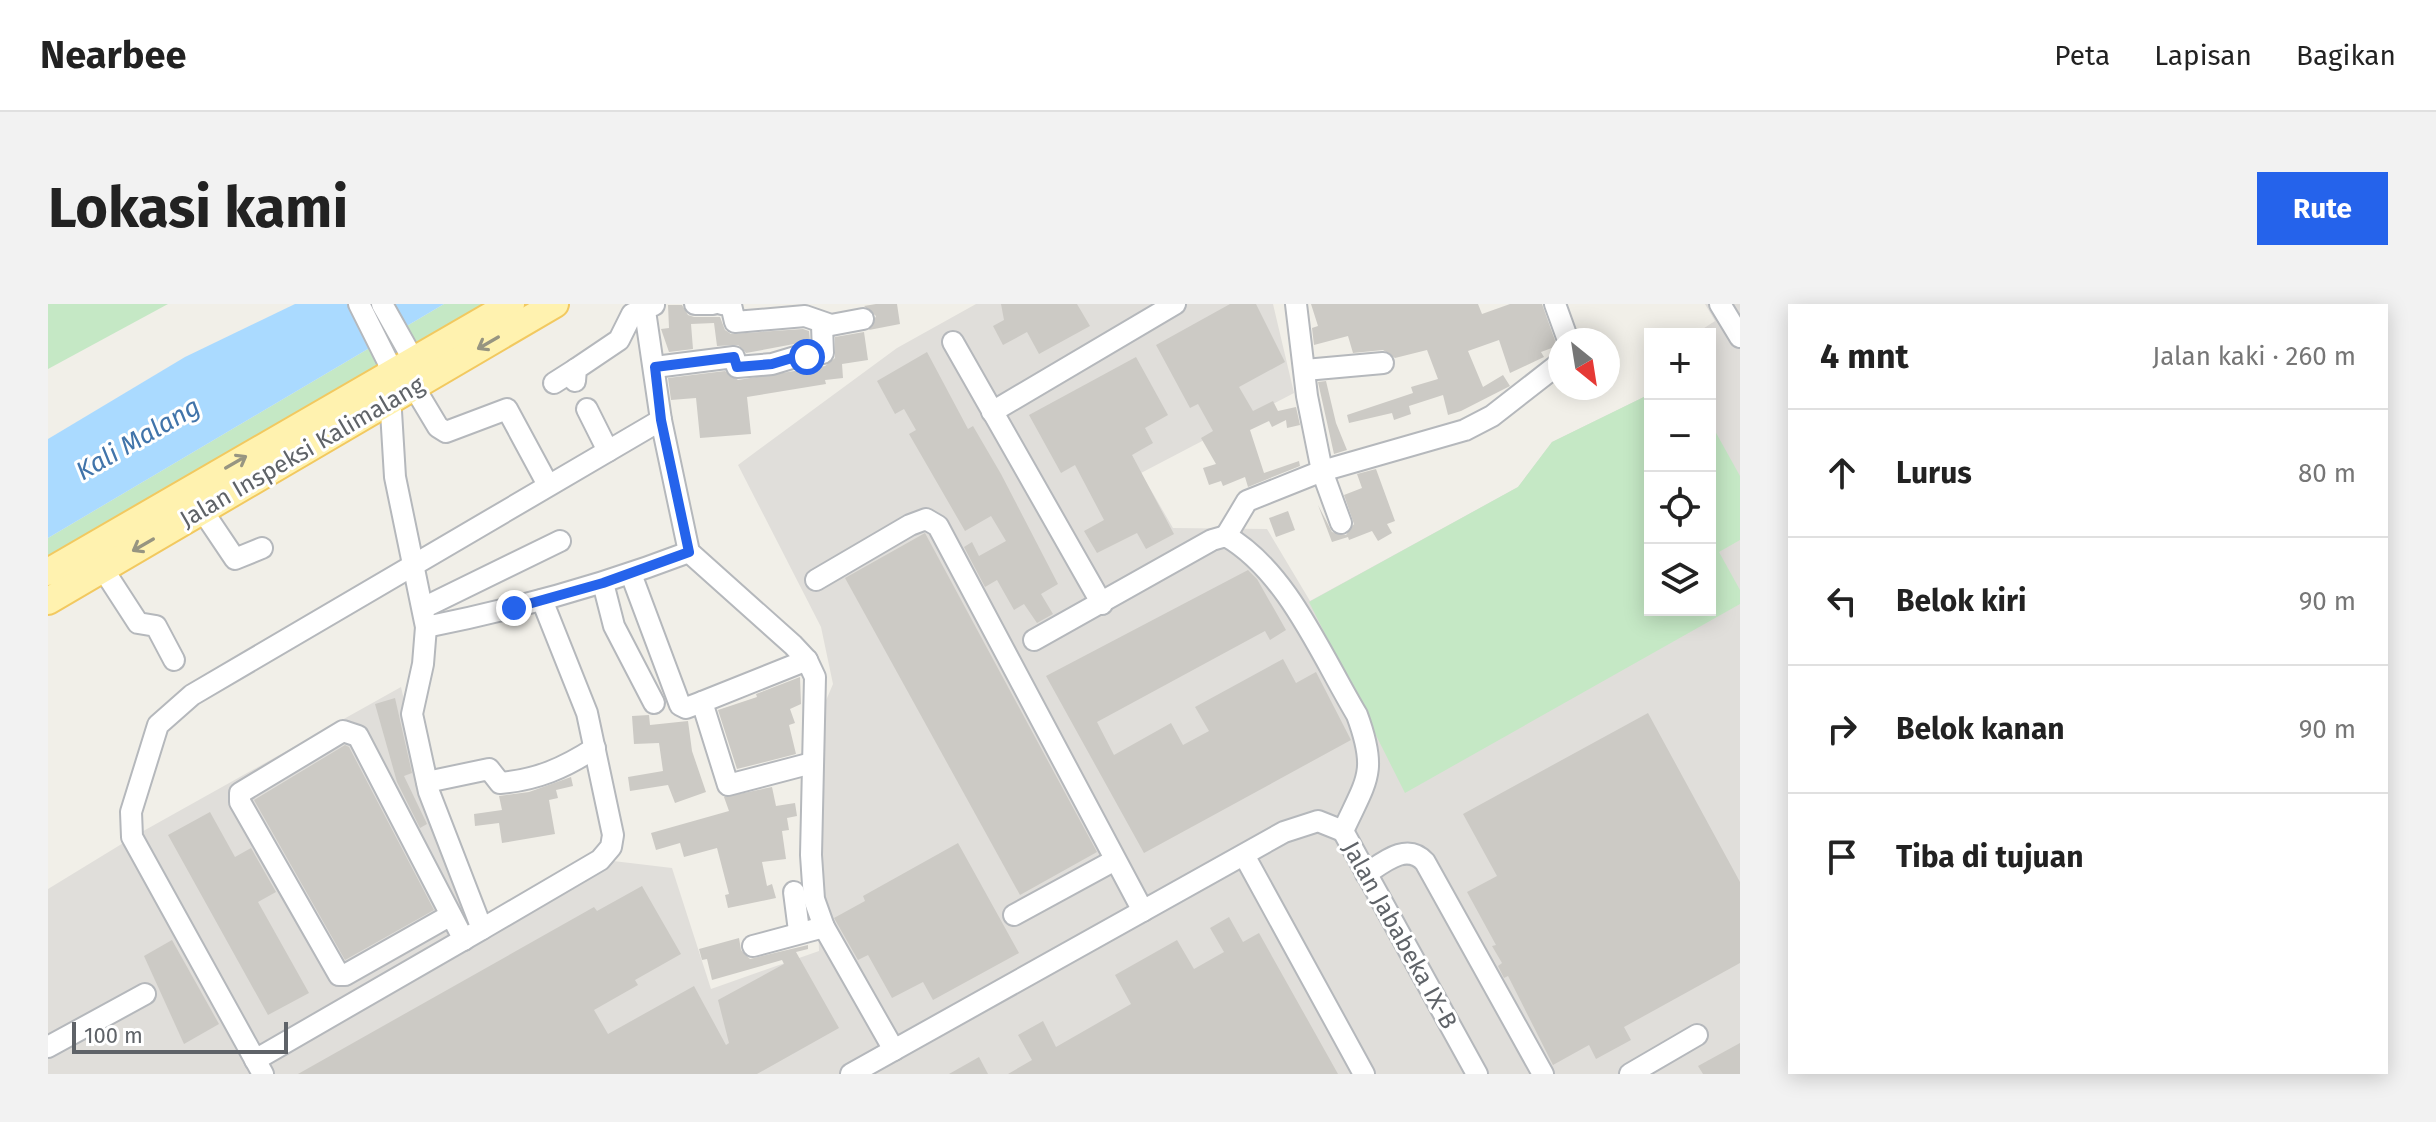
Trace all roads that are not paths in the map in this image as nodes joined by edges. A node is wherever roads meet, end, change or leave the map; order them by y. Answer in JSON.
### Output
{"nodes":[{"id":1,"x":359,"y":304,"type":"edge"},
{"id":2,"x":382,"y":304,"type":"edge"},
{"id":3,"x":511,"y":304,"type":"edge"},
{"id":4,"x":555,"y":304,"type":"edge"},
{"id":5,"x":695,"y":304,"type":"edge"},
{"id":6,"x":713,"y":304,"type":"edge"},
{"id":7,"x":722,"y":304,"type":"edge"},
{"id":8,"x":1175,"y":304,"type":"edge"},
{"id":9,"x":1555,"y":304,"type":"edge"},
{"id":10,"x":1720,"y":304,"type":"edge"},
{"id":11,"x":649,"y":305,"type":"edge"},
{"id":12,"x":1302,"y":306,"type":"edge"},
{"id":13,"x":863,"y":319,"type":"dead end"},
{"id":14,"x":822,"y":325,"type":"junction"},
{"id":15,"x":1564,"y":328,"type":"edge"},
{"id":16,"x":1740,"y":337,"type":"edge"},
{"id":17,"x":953,"y":342,"type":"dead end"},
{"id":18,"x":1383,"y":363,"type":"dead end"},
{"id":19,"x":412,"y":365,"type":"junction"},
{"id":20,"x":655,"y":367,"type":"junction"},
{"id":21,"x":1305,"y":370,"type":"junction"},
{"id":22,"x":1548,"y":372,"type":"edge"},
{"id":23,"x":388,"y":378,"type":"junction"},
{"id":24,"x":554,"y":383,"type":"dead end"},
{"id":25,"x":587,"y":409,"type":"dead end"},
{"id":26,"x":992,"y":412,"type":"junction"},
{"id":27,"x":661,"y":420,"type":"junction"},
{"id":28,"x":608,"y":451,"type":"junction"},
{"id":29,"x":1322,"y":471,"type":"junction"},
{"id":30,"x":548,"y":485,"type":"junction"},
{"id":31,"x":195,"y":500,"type":"junction"},
{"id":32,"x":1341,"y":523,"type":"dead end"},
{"id":33,"x":1226,"y":536,"type":"junction"},
{"id":34,"x":560,"y":541,"type":"dead end"},
{"id":35,"x":262,"y":548,"type":"dead end"},
{"id":36,"x":689,"y":552,"type":"junction"},
{"id":37,"x":415,"y":561,"type":"junction"},
{"id":38,"x":103,"y":569,"type":"junction"},
{"id":39,"x":48,"y":572,"type":"edge"},
{"id":40,"x":631,"y":574,"type":"junction"},
{"id":41,"x":816,"y":580,"type":"dead end"},
{"id":42,"x":603,"y":583,"type":"junction"},
{"id":43,"x":542,"y":600,"type":"junction"},
{"id":44,"x":48,"y":601,"type":"edge"},
{"id":45,"x":1102,"y":604,"type":"junction"},
{"id":46,"x":425,"y":618,"type":"junction"},
{"id":47,"x":1034,"y":640,"type":"dead end"},
{"id":48,"x":174,"y":660,"type":"dead end"},
{"id":49,"x":807,"y":660,"type":"junction"},
{"id":50,"x":702,"y":702,"type":"junction"},
{"id":51,"x":654,"y":703,"type":"dead end"},
{"id":52,"x":595,"y":748,"type":"junction"},
{"id":53,"x":812,"y":763,"type":"junction"},
{"id":54,"x":427,"y":782,"type":"junction"},
{"id":55,"x":1343,"y":831,"type":"junction"},
{"id":56,"x":1244,"y":855,"type":"junction"},
{"id":57,"x":1115,"y":860,"type":"junction"},
{"id":58,"x":1366,"y":874,"type":"junction"},
{"id":59,"x":794,"y":892,"type":"dead end"},
{"id":60,"x":1143,"y":911,"type":"junction"},
{"id":61,"x":451,"y":915,"type":"junction"},
{"id":62,"x":1014,"y":915,"type":"dead end"},
{"id":63,"x":824,"y":927,"type":"junction"},
{"id":64,"x":799,"y":931,"type":"junction"},
{"id":65,"x":473,"y":934,"type":"junction"},
{"id":66,"x":753,"y":946,"type":"dead end"},
{"id":67,"x":145,"y":994,"type":"dead end"},
{"id":68,"x":1697,"y":1035,"type":"dead end"},
{"id":69,"x":48,"y":1047,"type":"edge"},
{"id":70,"x":894,"y":1050,"type":"junction"},
{"id":71,"x":259,"y":1067,"type":"edge"},
{"id":72,"x":851,"y":1074,"type":"edge"},
{"id":73,"x":1364,"y":1074,"type":"edge"},
{"id":74,"x":1477,"y":1074,"type":"edge"},
{"id":75,"x":1543,"y":1074,"type":"edge"},
{"id":76,"x":1630,"y":1074,"type":"edge"}],
"edges":[{"from":1,"to":23,"type":"street"},
{"from":2,"to":19,"type":"street"},
{"from":3,"to":19,"type":"main road","name":"Jalan Inspeksi Kalimalang"},
{"from":4,"to":19,"type":"main road","name":"Jalan Inspeksi Kalimalang","one_way":true},
{"from":5,"to":6,"type":"street"},
{"from":7,"to":14,"type":"street"},
{"from":8,"to":26,"type":"street"},
{"from":9,"to":15,"type":"street"},
{"from":10,"to":16,"type":"street"},
{"from":11,"to":20,"type":"street"},
{"from":11,"to":24,"type":"street"},
{"from":12,"to":21,"type":"street"},
{"from":13,"to":14,"type":"street"},
{"from":14,"to":20,"type":"street"},
{"from":17,"to":26,"type":"street"},
{"from":18,"to":21,"type":"street"},
{"from":19,"to":23,"type":"main road","name":"Jalan Inspeksi Kalimalang"},
{"from":19,"to":30,"type":"street"},
{"from":20,"to":27,"type":"street"},
{"from":21,"to":29,"type":"street"},
{"from":22,"to":29,"type":"street"},
{"from":23,"to":31,"type":"main road","name":"Jalan Inspeksi Kalimalang"},
{"from":23,"to":37,"type":"street"},
{"from":25,"to":28,"type":"street"},
{"from":26,"to":45,"type":"street"},
{"from":27,"to":28,"type":"street"},
{"from":27,"to":36,"type":"street"},
{"from":28,"to":30,"type":"street"},
{"from":29,"to":32,"type":"street"},
{"from":29,"to":33,"type":"street"},
{"from":30,"to":37,"type":"street"},
{"from":31,"to":35,"type":"street"},
{"from":31,"to":38,"type":"main road","name":"Jalan Inspeksi Kalimalang","one_way":true},
{"from":31,"to":39,"type":"main road","name":"Jalan Inspeksi Kalimalang"},
{"from":33,"to":45,"type":"street"},
{"from":33,"to":55,"type":"street","name":"Jalan Jababeka IX-B"},
{"from":34,"to":46,"type":"street"},
{"from":36,"to":40,"type":"street"},
{"from":36,"to":49,"type":"street"},
{"from":37,"to":46,"type":"street"},
{"from":37,"to":71,"type":"street"},
{"from":38,"to":44,"type":"main road","name":"Jalan Inspeksi Kalimalang"},
{"from":38,"to":48,"type":"street"},
{"from":40,"to":42,"type":"street"},
{"from":40,"to":50,"type":"street"},
{"from":41,"to":57,"type":"street"},
{"from":42,"to":43,"type":"street"},
{"from":42,"to":51,"type":"street"},
{"from":43,"to":46,"type":"street"},
{"from":43,"to":52,"type":"street"},
{"from":45,"to":47,"type":"street"},
{"from":46,"to":54,"type":"street"},
{"from":49,"to":50,"type":"street"},
{"from":49,"to":53,"type":"street"},
{"from":50,"to":53,"type":"street"},
{"from":52,"to":54,"type":"street"},
{"from":52,"to":65,"type":"street"},
{"from":53,"to":63,"type":"street"},
{"from":54,"to":65,"type":"street"},
{"from":55,"to":56,"type":"street"},
{"from":55,"to":58,"type":"street","name":"Jalan Jababeka IX-B"},
{"from":56,"to":60,"type":"street"},
{"from":56,"to":73,"type":"street"},
{"from":57,"to":60,"type":"street"},
{"from":57,"to":62,"type":"street"},
{"from":58,"to":74,"type":"street","name":"Jalan Jababeka IX-B"},
{"from":58,"to":75,"type":"street"},
{"from":59,"to":64,"type":"street"},
{"from":60,"to":70,"type":"street"},
{"from":61,"to":61,"type":"street"},
{"from":61,"to":65,"type":"street"},
{"from":63,"to":64,"type":"street"},
{"from":63,"to":70,"type":"street"},
{"from":64,"to":66,"type":"street"},
{"from":65,"to":71,"type":"street"},
{"from":67,"to":69,"type":"street"},
{"from":68,"to":76,"type":"street"},
{"from":70,"to":72,"type":"street"}]}
